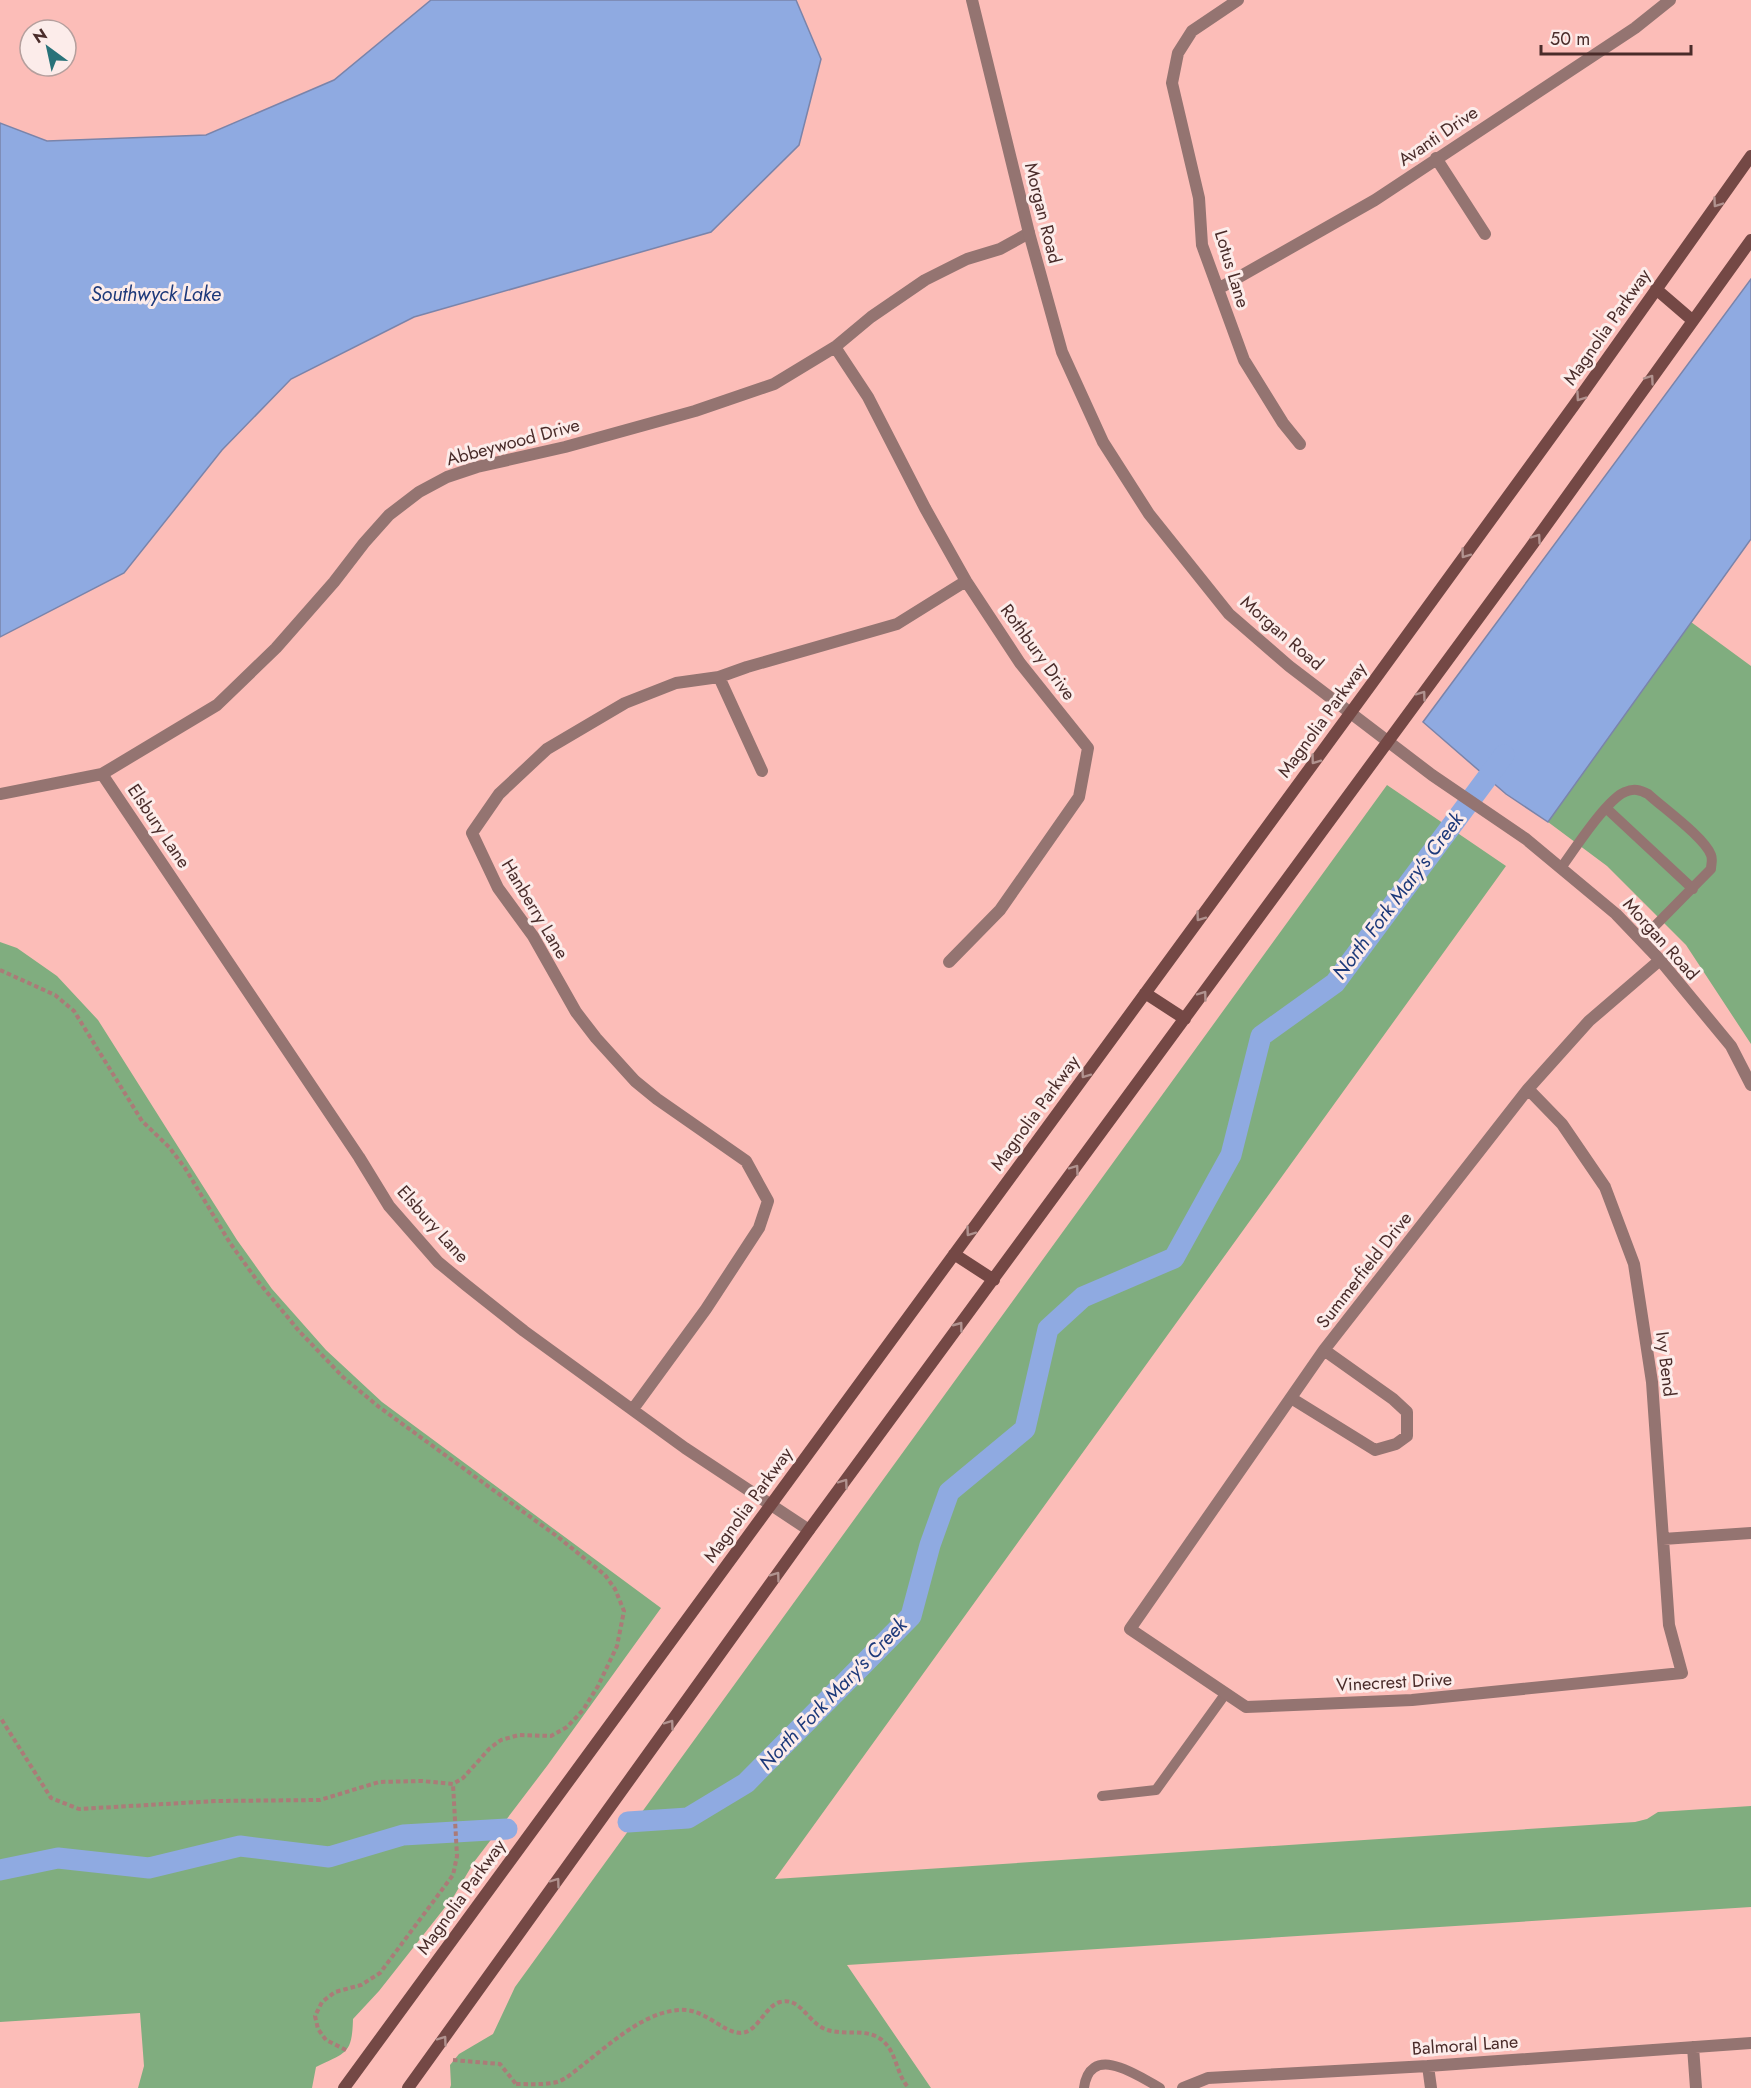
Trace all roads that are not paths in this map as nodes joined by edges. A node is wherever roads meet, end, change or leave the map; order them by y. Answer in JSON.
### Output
{"nodes":[{"id":1,"x":972,"y":0,"type":"edge"},
{"id":2,"x":1238,"y":0,"type":"edge"},
{"id":3,"x":1670,"y":0,"type":"edge"},
{"id":4,"x":1751,"y":156,"type":"edge"},
{"id":5,"x":1436,"y":158,"type":"junction"},
{"id":6,"x":1029,"y":233,"type":"junction"},
{"id":7,"x":1485,"y":234,"type":"dead end"},
{"id":8,"x":1751,"y":240,"type":"edge"},
{"id":9,"x":1218,"y":289,"type":"junction"},
{"id":10,"x":1656,"y":289,"type":"junction"},
{"id":11,"x":1692,"y":320,"type":"junction"},
{"id":12,"x":835,"y":347,"type":"junction"},
{"id":13,"x":1300,"y":444,"type":"dead end"},
{"id":14,"x":966,"y":581,"type":"junction"},
{"id":15,"x":719,"y":677,"type":"junction"},
{"id":16,"x":1350,"y":713,"type":"junction"},
{"id":17,"x":1388,"y":742,"type":"junction"},
{"id":18,"x":762,"y":771,"type":"dead end"},
{"id":19,"x":102,"y":774,"type":"junction"},
{"id":20,"x":0,"y":794,"type":"edge"},
{"id":21,"x":1606,"y":808,"type":"junction"},
{"id":22,"x":1561,"y":868,"type":"junction"},
{"id":23,"x":1693,"y":890,"type":"junction"},
{"id":24,"x":1641,"y":940,"type":"junction"},
{"id":25,"x":1660,"y":960,"type":"junction"},
{"id":26,"x":949,"y":962,"type":"dead end"},
{"id":27,"x":1145,"y":993,"type":"junction"},
{"id":28,"x":1185,"y":1019,"type":"junction"},
{"id":29,"x":1751,"y":1085,"type":"edge"},
{"id":30,"x":1528,"y":1089,"type":"junction"},
{"id":31,"x":954,"y":1254,"type":"junction"},
{"id":32,"x":994,"y":1280,"type":"junction"},
{"id":33,"x":1324,"y":1350,"type":"junction"},
{"id":34,"x":1291,"y":1398,"type":"junction"},
{"id":35,"x":633,"y":1409,"type":"junction"},
{"id":36,"x":770,"y":1505,"type":"junction"},
{"id":37,"x":809,"y":1530,"type":"junction"},
{"id":38,"x":1751,"y":1533,"type":"edge"},
{"id":39,"x":1664,"y":1539,"type":"junction"},
{"id":40,"x":1130,"y":1629,"type":"joint"},
{"id":41,"x":1682,"y":1673,"type":"joint"},
{"id":42,"x":1226,"y":1693,"type":"junction"},
{"id":43,"x":1102,"y":1796,"type":"dead end"},
{"id":44,"x":1751,"y":2043,"type":"edge"},
{"id":45,"x":1693,"y":2047,"type":"junction"},
{"id":46,"x":1428,"y":2066,"type":"junction"},
{"id":47,"x":344,"y":2088,"type":"edge"},
{"id":48,"x":408,"y":2088,"type":"edge"},
{"id":49,"x":1084,"y":2088,"type":"edge"},
{"id":50,"x":1160,"y":2088,"type":"edge"},
{"id":51,"x":1183,"y":2088,"type":"edge"},
{"id":52,"x":1431,"y":2088,"type":"edge"},
{"id":53,"x":1696,"y":2088,"type":"edge"}],
"edges":[{"from":1,"to":6,"type":"street","name":"Morgan Road"},
{"from":2,"to":9,"type":"street","name":"Lotus Lane"},
{"from":3,"to":5,"type":"street","name":"Avanti Drive"},
{"from":4,"to":10,"type":"main road","name":"Magnolia Parkway","one_way":true},
{"from":5,"to":7,"type":"street"},
{"from":5,"to":9,"type":"street","name":"Avanti Drive"},
{"from":6,"to":12,"type":"street","name":"Abbeywood Drive"},
{"from":6,"to":16,"type":"street","name":"Morgan Road"},
{"from":8,"to":11,"type":"main road"},
{"from":9,"to":13,"type":"street","name":"Lotus Lane"},
{"from":10,"to":11,"type":"main road"},
{"from":10,"to":16,"type":"main road","name":"Magnolia Parkway","one_way":true},
{"from":17,"to":11,"type":"main road","one_way":true},
{"from":12,"to":14,"type":"street","name":"Rothbury Drive"},
{"from":12,"to":19,"type":"street","name":"Abbeywood Drive"},
{"from":14,"to":15,"type":"street","name":"Hanberry Lane"},
{"from":14,"to":26,"type":"street","name":"Rothbury Drive"},
{"from":15,"to":18,"type":"street"},
{"from":15,"to":35,"type":"street","name":"Hanberry Lane"},
{"from":16,"to":17,"type":"street","name":"Morgan Road"},
{"from":16,"to":27,"type":"main road","name":"Magnolia Parkway","one_way":true},
{"from":17,"to":22,"type":"street","name":"Morgan Road"},
{"from":28,"to":17,"type":"main road","one_way":true},
{"from":19,"to":20,"type":"street","name":"Abbeywood Drive"},
{"from":19,"to":35,"type":"street","name":"Elsbury Lane"},
{"from":21,"to":22,"type":"lane"},
{"from":21,"to":23,"type":"lane"},
{"from":21,"to":23,"type":"lane"},
{"from":22,"to":24,"type":"street","name":"Morgan Road"},
{"from":23,"to":24,"type":"lane"},
{"from":24,"to":25,"type":"street","name":"Morgan Road"},
{"from":25,"to":29,"type":"street","name":"Morgan Road"},
{"from":25,"to":30,"type":"street","name":"Summerfield Drive"},
{"from":27,"to":28,"type":"main road"},
{"from":27,"to":31,"type":"main road","name":"Magnolia Parkway","one_way":true},
{"from":32,"to":28,"type":"main road","one_way":true},
{"from":30,"to":33,"type":"street","name":"Summerfield Drive"},
{"from":30,"to":39,"type":"street","name":"Ivy Bend"},
{"from":31,"to":32,"type":"main road"},
{"from":31,"to":36,"type":"main road","name":"Magnolia Parkway"},
{"from":37,"to":32,"type":"main road","one_way":true},
{"from":33,"to":34,"type":"street","name":"Summerfield Drive"},
{"from":33,"to":34,"type":"street"},
{"from":34,"to":40,"type":"street","name":"Summerfield Drive"},
{"from":35,"to":36,"type":"street","name":"Elsbury Lane"},
{"from":36,"to":37,"type":"street","name":"Elsbury Lane"},
{"from":36,"to":47,"type":"main road","name":"Magnolia Parkway"},
{"from":48,"to":37,"type":"main road","one_way":true},
{"from":38,"to":39,"type":"street"},
{"from":39,"to":41,"type":"street","name":"Ivy Bend"},
{"from":40,"to":42,"type":"street","name":"Vinecrest Drive"},
{"from":41,"to":42,"type":"street","name":"Vinecrest Drive"},
{"from":42,"to":43,"type":"lane"},
{"from":44,"to":45,"type":"street","name":"Balmoral Lane"},
{"from":45,"to":46,"type":"street","name":"Balmoral Lane"},
{"from":45,"to":53,"type":"street"},
{"from":46,"to":51,"type":"street","name":"Balmoral Lane"},
{"from":46,"to":52,"type":"street"},
{"from":49,"to":50,"type":"lane"}]}
